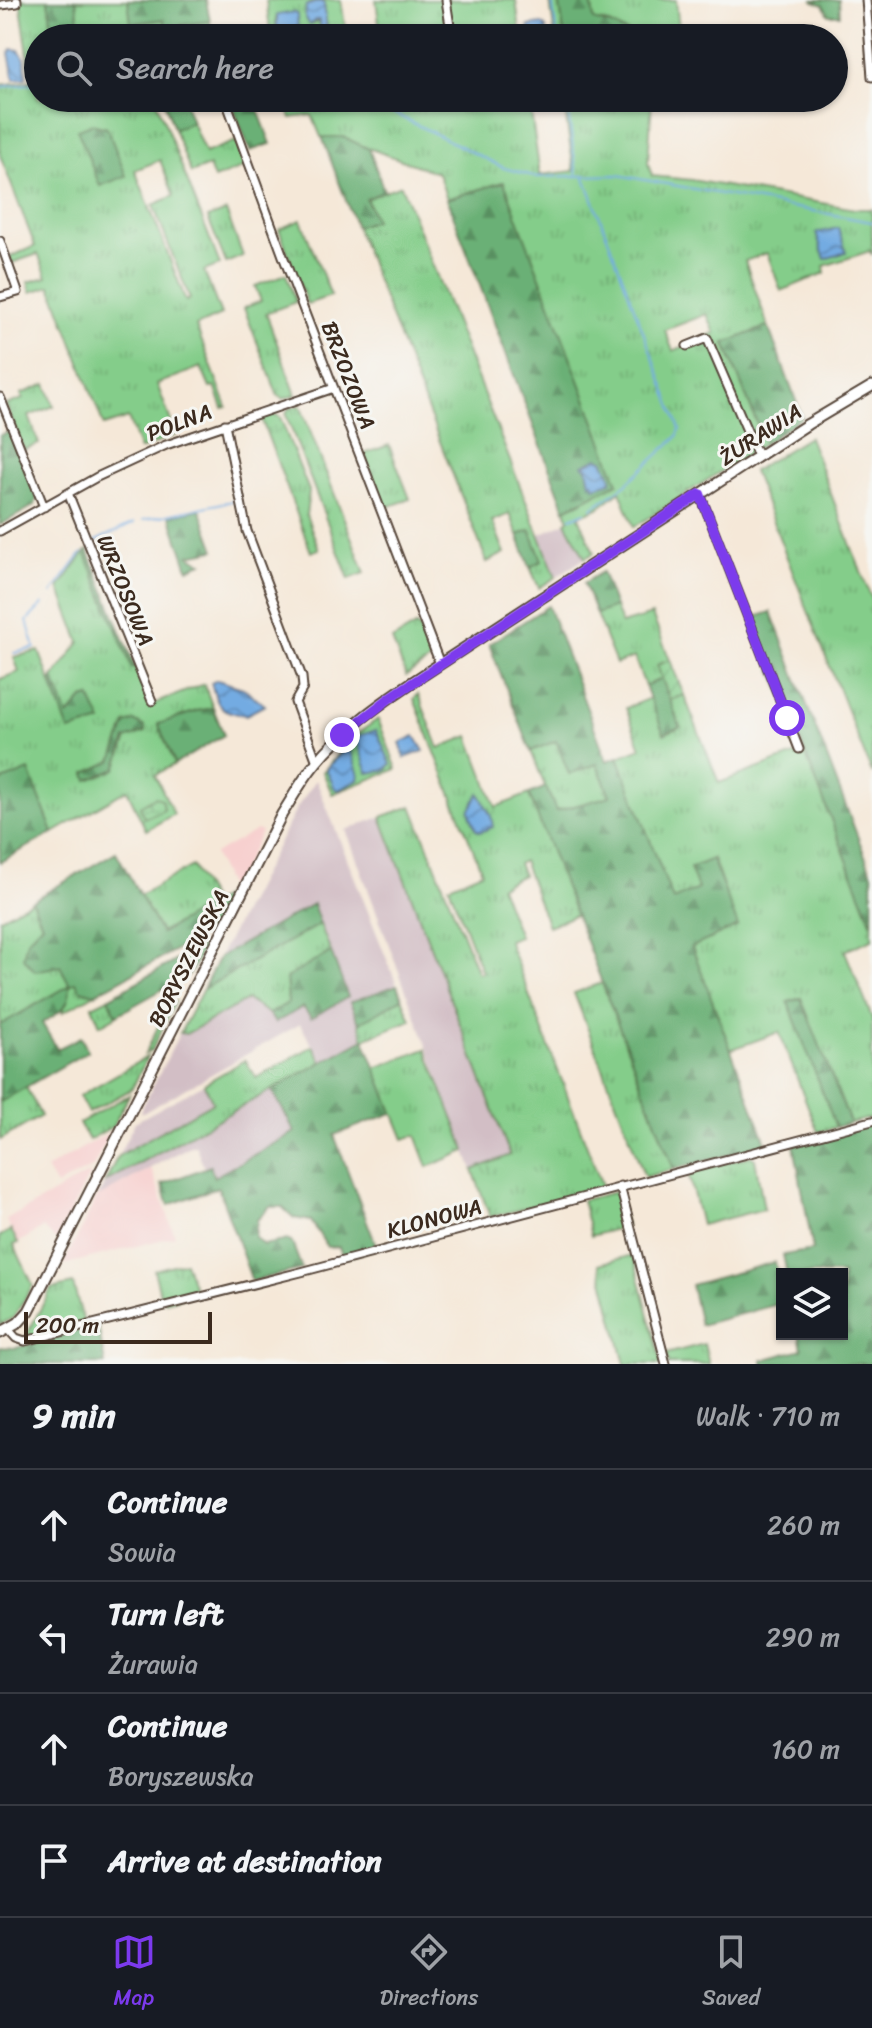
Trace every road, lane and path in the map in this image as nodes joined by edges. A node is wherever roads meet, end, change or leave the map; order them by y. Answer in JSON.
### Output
{"nodes":[{"id":1,"x":17,"y":0,"type":"edge"},
{"id":2,"x":446,"y":0,"type":"edge"},
{"id":3,"x":866,"y":0,"type":"edge"},
{"id":4,"x":2,"y":5,"type":"dead end"},
{"id":5,"x":450,"y":24,"type":"edge"},
{"id":6,"x":872,"y":77,"type":"edge"},
{"id":7,"x":230,"y":112,"type":"edge"},
{"id":8,"x":0,"y":241,"type":"edge"},
{"id":9,"x":0,"y":297,"type":"edge"},
{"id":10,"x":687,"y":346,"type":"dead end"},
{"id":11,"x":872,"y":386,"type":"edge"},
{"id":12,"x":334,"y":388,"type":"junction"},
{"id":13,"x":0,"y":397,"type":"edge"},
{"id":14,"x":225,"y":424,"type":"junction"},
{"id":15,"x":758,"y":456,"type":"junction"},
{"id":16,"x":68,"y":493,"type":"junction"},
{"id":17,"x":700,"y":494,"type":"junction"},
{"id":18,"x":44,"y":507,"type":"junction"},
{"id":19,"x":0,"y":531,"type":"edge"},
{"id":20,"x":468,"y":646,"type":"joint"},
{"id":21,"x":440,"y":664,"type":"junction"},
{"id":22,"x":152,"y":701,"type":"dead end"},
{"id":23,"x":799,"y":749,"type":"dead end"},
{"id":24,"x":317,"y":762,"type":"junction"},
{"id":25,"x":872,"y":1121,"type":"edge"},
{"id":26,"x":620,"y":1186,"type":"junction"},
{"id":27,"x":4,"y":1331,"type":"edge"},
{"id":28,"x":666,"y":1364,"type":"edge"}],
"edges":[{"from":1,"to":4,"type":"street"},
{"from":2,"to":5,"type":"street"},
{"from":3,"to":6,"type":"street"},
{"from":7,"to":12,"type":"street","name":"BRZOZOWA"},
{"from":8,"to":9,"type":"street"},
{"from":10,"to":15,"type":"street"},
{"from":11,"to":15,"type":"main road","name":"ŻURAWIA"},
{"from":12,"to":14,"type":"street","name":"POLNA"},
{"from":12,"to":21,"type":"street","name":"BRZOZOWA"},
{"from":13,"to":18,"type":"street"},
{"from":14,"to":16,"type":"street","name":"POLNA"},
{"from":14,"to":24,"type":"street"},
{"from":15,"to":17,"type":"main road","name":"ŻURAWIA"},
{"from":16,"to":18,"type":"street","name":"POLNA"},
{"from":16,"to":22,"type":"street","name":"WRZOSOWA"},
{"from":17,"to":20,"type":"main road","name":"ŻURAWIA"},
{"from":17,"to":23,"type":"street"},
{"from":18,"to":19,"type":"street","name":"POLNA"},
{"from":20,"to":21,"type":"main road","name":"BORYSZEWSKA"},
{"from":21,"to":24,"type":"main road","name":"BORYSZEWSKA"},
{"from":24,"to":27,"type":"main road","name":"BORYSZEWSKA"},
{"from":25,"to":26,"type":"street","name":"KLONOWA"},
{"from":26,"to":27,"type":"street","name":"KLONOWA"},
{"from":26,"to":28,"type":"street"}]}
